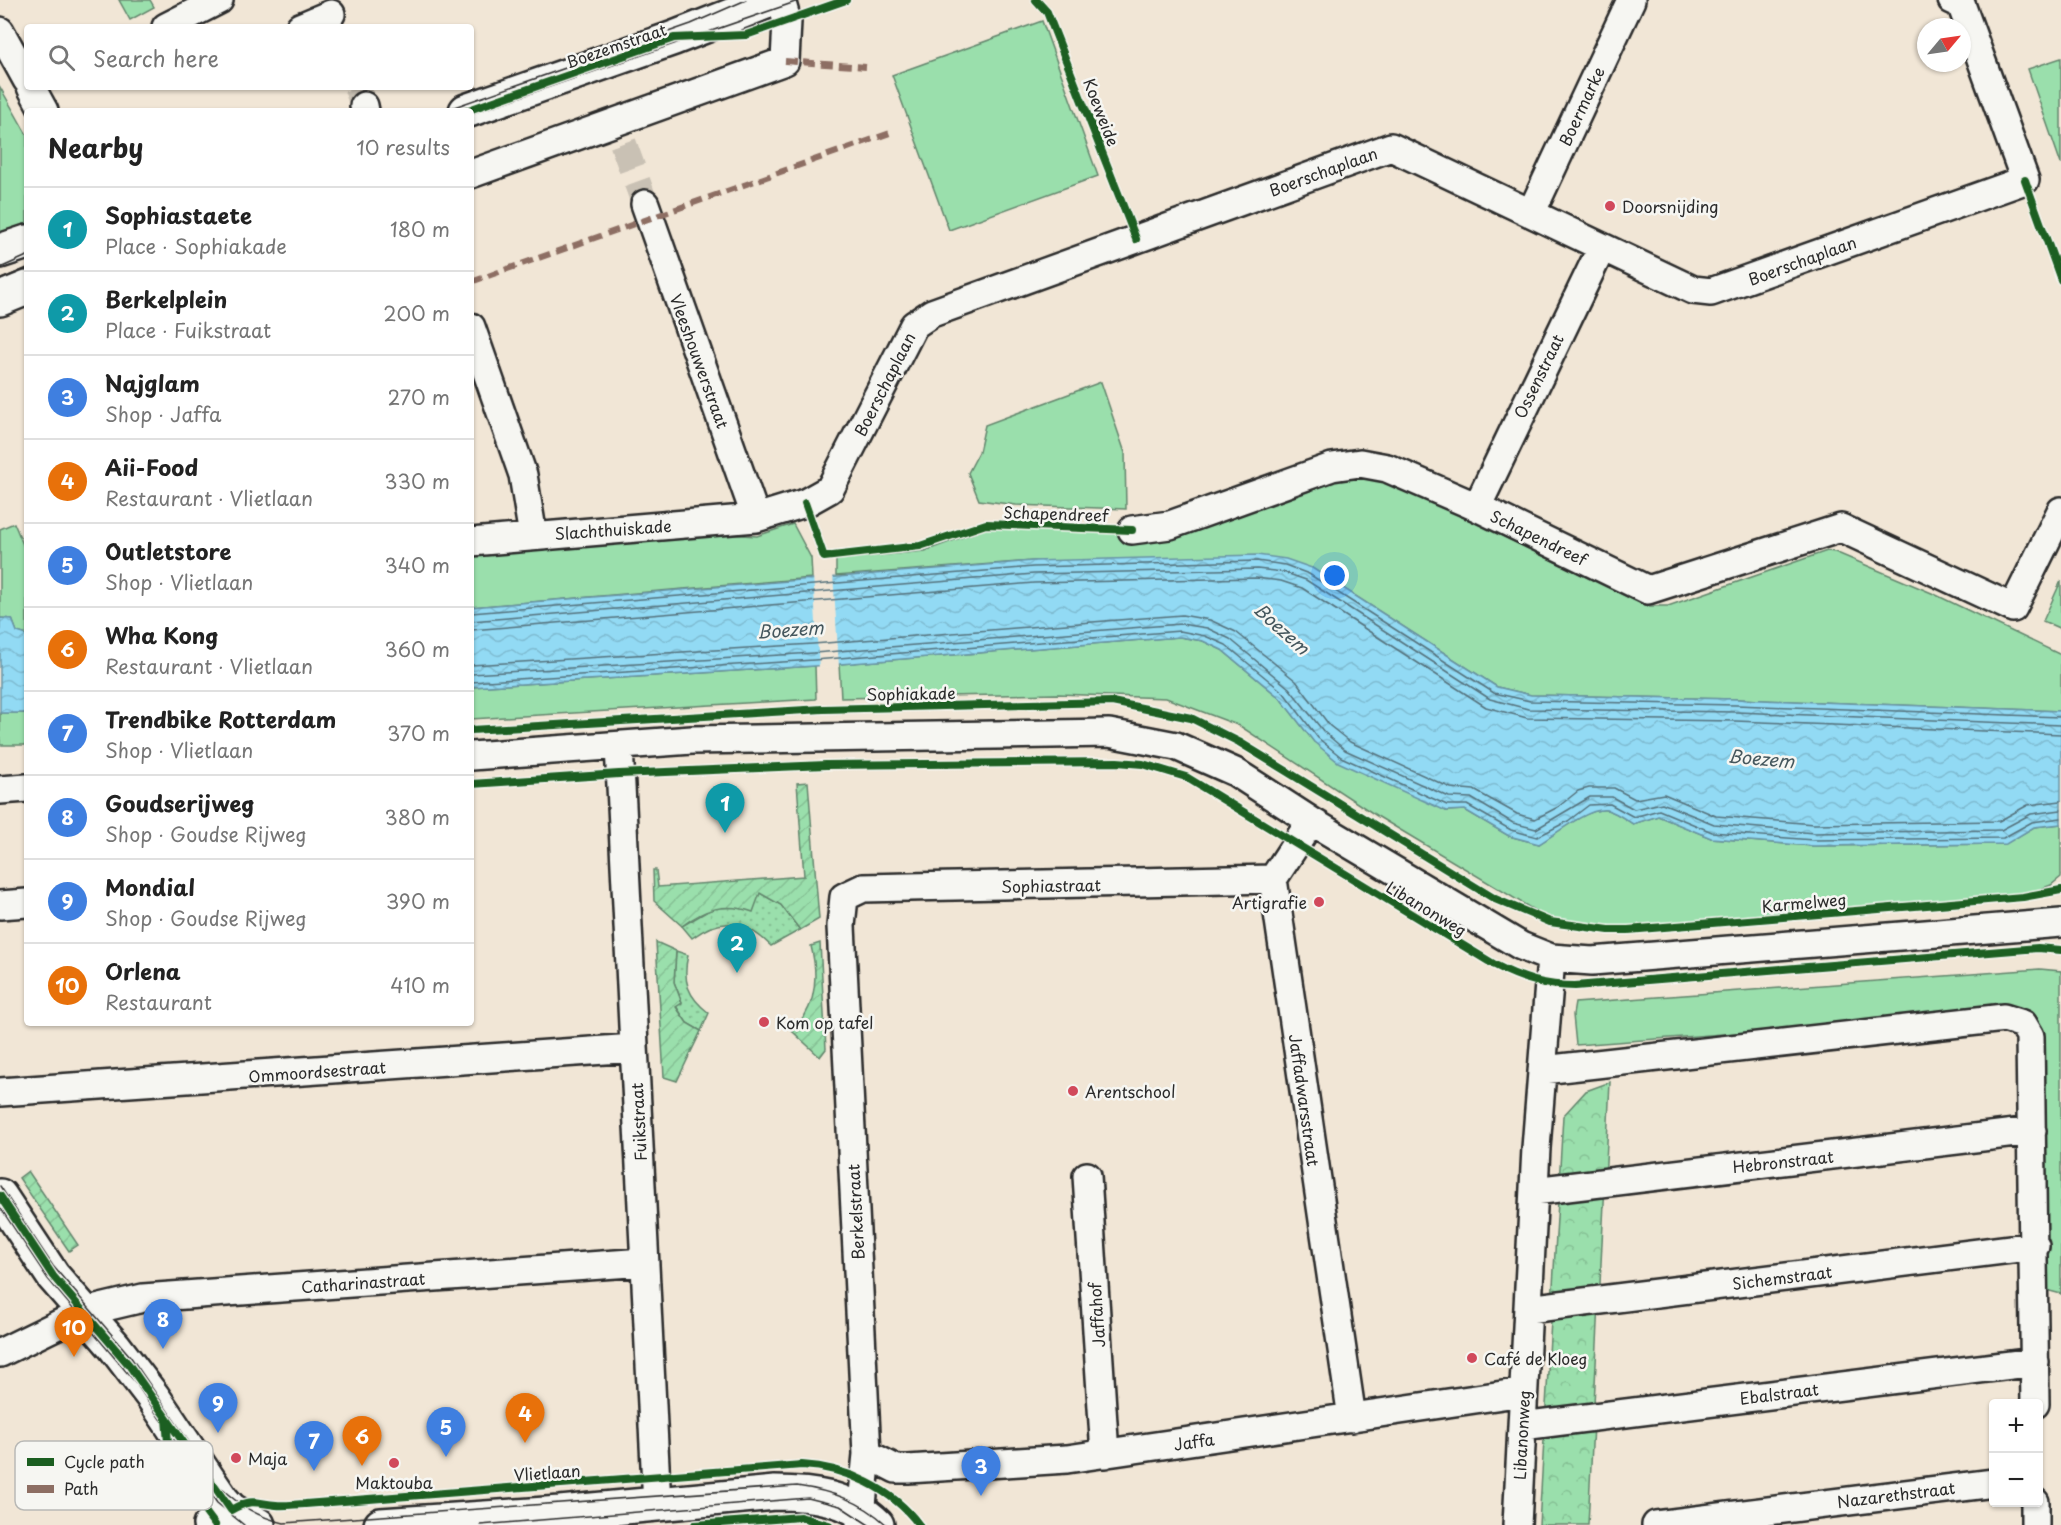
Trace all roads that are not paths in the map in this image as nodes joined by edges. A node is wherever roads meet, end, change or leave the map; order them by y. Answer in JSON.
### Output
{"nodes":[{"id":1,"x":219,"y":0,"type":"edge"},
{"id":2,"x":771,"y":0,"type":"edge"},
{"id":3,"x":781,"y":0,"type":"edge"},
{"id":4,"x":1631,"y":0,"type":"edge"},
{"id":5,"x":1962,"y":2,"type":"edge"},
{"id":6,"x":330,"y":14,"type":"edge"},
{"id":7,"x":172,"y":24,"type":"edge"},
{"id":8,"x":307,"y":24,"type":"edge"},
{"id":9,"x":0,"y":31,"type":"edge"},
{"id":10,"x":24,"y":73,"type":"edge"},
{"id":11,"x":474,"y":108,"type":"edge"},
{"id":12,"x":474,"y":173,"type":"edge"},
{"id":13,"x":645,"y":204,"type":"tunnel mouth"},
{"id":14,"x":1532,"y":211,"type":"junction"},
{"id":15,"x":24,"y":243,"type":"edge"},
{"id":16,"x":1602,"y":247,"type":"junction"},
{"id":17,"x":0,"y":251,"type":"edge"},
{"id":18,"x":24,"y":289,"type":"edge"},
{"id":19,"x":0,"y":299,"type":"edge"},
{"id":20,"x":474,"y":336,"type":"edge"},
{"id":21,"x":1477,"y":507,"type":"junction"},
{"id":22,"x":2061,"y":511,"type":"edge"},
{"id":23,"x":756,"y":518,"type":"junction"},
{"id":24,"x":1132,"y":530,"type":"dead end"},
{"id":25,"x":533,"y":536,"type":"junction"},
{"id":26,"x":474,"y":542,"type":"edge"},
{"id":27,"x":619,"y":746,"type":"junction"},
{"id":28,"x":474,"y":756,"type":"edge"},
{"id":29,"x":24,"y":788,"type":"edge"},
{"id":30,"x":0,"y":790,"type":"edge"},
{"id":31,"x":1311,"y":821,"type":"junction"},
{"id":32,"x":1273,"y":879,"type":"junction"},
{"id":33,"x":24,"y":903,"type":"edge"},
{"id":34,"x":0,"y":905,"type":"edge"},
{"id":35,"x":842,"y":910,"type":"joint"},
{"id":36,"x":2061,"y":923,"type":"edge"},
{"id":37,"x":1551,"y":958,"type":"junction"},
{"id":38,"x":634,"y":1048,"type":"junction"},
{"id":39,"x":1543,"y":1070,"type":"junction"},
{"id":40,"x":0,"y":1092,"type":"edge"},
{"id":41,"x":2032,"y":1131,"type":"junction"},
{"id":42,"x":1087,"y":1176,"type":"dead end"},
{"id":43,"x":1534,"y":1191,"type":"junction"},
{"id":44,"x":0,"y":1196,"type":"edge"},
{"id":45,"x":2035,"y":1246,"type":"junction"},
{"id":46,"x":644,"y":1262,"type":"junction"},
{"id":47,"x":1528,"y":1309,"type":"junction"},
{"id":48,"x":84,"y":1312,"type":"junction"},
{"id":49,"x":0,"y":1353,"type":"edge"},
{"id":50,"x":2035,"y":1362,"type":"junction"},
{"id":51,"x":1523,"y":1392,"type":"junction"},
{"id":52,"x":2035,"y":1399,"type":"edge"},
{"id":53,"x":1352,"y":1418,"type":"junction"},
{"id":54,"x":1522,"y":1426,"type":"junction"},
{"id":55,"x":180,"y":1441,"type":"edge"},
{"id":56,"x":867,"y":1454,"type":"junction"},
{"id":57,"x":1105,"y":1454,"type":"junction"},
{"id":58,"x":1989,"y":1484,"type":"edge"},
{"id":59,"x":213,"y":1491,"type":"edge"},
{"id":60,"x":657,"y":1505,"type":"junction"},
{"id":61,"x":2035,"y":1507,"type":"edge"},
{"id":62,"x":232,"y":1520,"type":"edge"},
{"id":63,"x":867,"y":1521,"type":"edge"},
{"id":64,"x":381,"y":1525,"type":"edge"},
{"id":65,"x":1517,"y":1525,"type":"edge"},
{"id":66,"x":1656,"y":1525,"type":"edge"},
{"id":67,"x":2035,"y":1525,"type":"edge"}],
"edges":[{"from":1,"to":7,"type":"street"},
{"from":2,"to":11,"type":"street","name":"Boezemstraat"},
{"from":3,"to":12,"type":"street"},
{"from":4,"to":14,"type":"street","name":"Boermarke"},
{"from":5,"to":16,"type":"street","name":"Boerschaplaan"},
{"from":6,"to":8,"type":"street"},
{"from":9,"to":10,"type":"street"},
{"from":13,"to":23,"type":"street","name":"Vleeshouwerstraat"},
{"from":14,"to":16,"type":"street","name":"Boerschaplaan"},
{"from":14,"to":23,"type":"street","name":"Boerschaplaan"},
{"from":15,"to":17,"type":"street"},
{"from":16,"to":21,"type":"street","name":"Ossenstraat"},
{"from":18,"to":19,"type":"street"},
{"from":20,"to":25,"type":"street"},
{"from":21,"to":22,"type":"street","name":"Schapendreef"},
{"from":21,"to":24,"type":"street","name":"Schapendreef"},
{"from":23,"to":25,"type":"street","name":"Slachthuiskade"},
{"from":25,"to":26,"type":"street","name":"Slachthuiskade"},
{"from":27,"to":28,"type":"street"},
{"from":27,"to":31,"type":"street"},
{"from":27,"to":38,"type":"street","name":"Fuikstraat"},
{"from":29,"to":30,"type":"street"},
{"from":31,"to":32,"type":"street"},
{"from":31,"to":37,"type":"street","name":"Libanonweg"},
{"from":32,"to":35,"type":"street","name":"Sophiastraat"},
{"from":32,"to":53,"type":"street","name":"Jaffadwarsstraat"},
{"from":33,"to":34,"type":"street"},
{"from":35,"to":56,"type":"street","name":"Berkelstraat"},
{"from":36,"to":37,"type":"street"},
{"from":37,"to":39,"type":"street","name":"Libanonweg"},
{"from":38,"to":40,"type":"street","name":"Ommoordsestraat"},
{"from":38,"to":46,"type":"street","name":"Fuikstraat"},
{"from":39,"to":41,"type":"street"},
{"from":39,"to":43,"type":"street","name":"Libanonweg"},
{"from":41,"to":43,"type":"street","name":"Hebronstraat"},
{"from":41,"to":45,"type":"street"},
{"from":42,"to":57,"type":"street","name":"Jaffahof"},
{"from":43,"to":47,"type":"street","name":"Libanonweg"},
{"from":44,"to":48,"type":"street"},
{"from":45,"to":47,"type":"street","name":"Sichemstraat"},
{"from":45,"to":50,"type":"street"},
{"from":46,"to":48,"type":"street","name":"Catharinastraat"},
{"from":46,"to":60,"type":"street","name":"Fuikstraat"},
{"from":47,"to":51,"type":"street","name":"Libanonweg"},
{"from":48,"to":49,"type":"street","name":"Catharinastraat"},
{"from":48,"to":55,"type":"street"},
{"from":50,"to":52,"type":"street"},
{"from":50,"to":54,"type":"street","name":"Ebalstraat"},
{"from":51,"to":53,"type":"street","name":"Jaffa"},
{"from":51,"to":54,"type":"street","name":"Libanonweg"},
{"from":53,"to":57,"type":"street","name":"Jaffa"},
{"from":54,"to":65,"type":"street","name":"Libanonweg"},
{"from":56,"to":57,"type":"street","name":"Jaffa"},
{"from":56,"to":63,"type":"street","name":"Berkelstraat"},
{"from":58,"to":66,"type":"street","name":"Nazarethstraat"},
{"from":59,"to":62,"type":"street"},
{"from":60,"to":63,"type":"street"},
{"from":60,"to":64,"type":"street"},
{"from":61,"to":67,"type":"street"}]}
